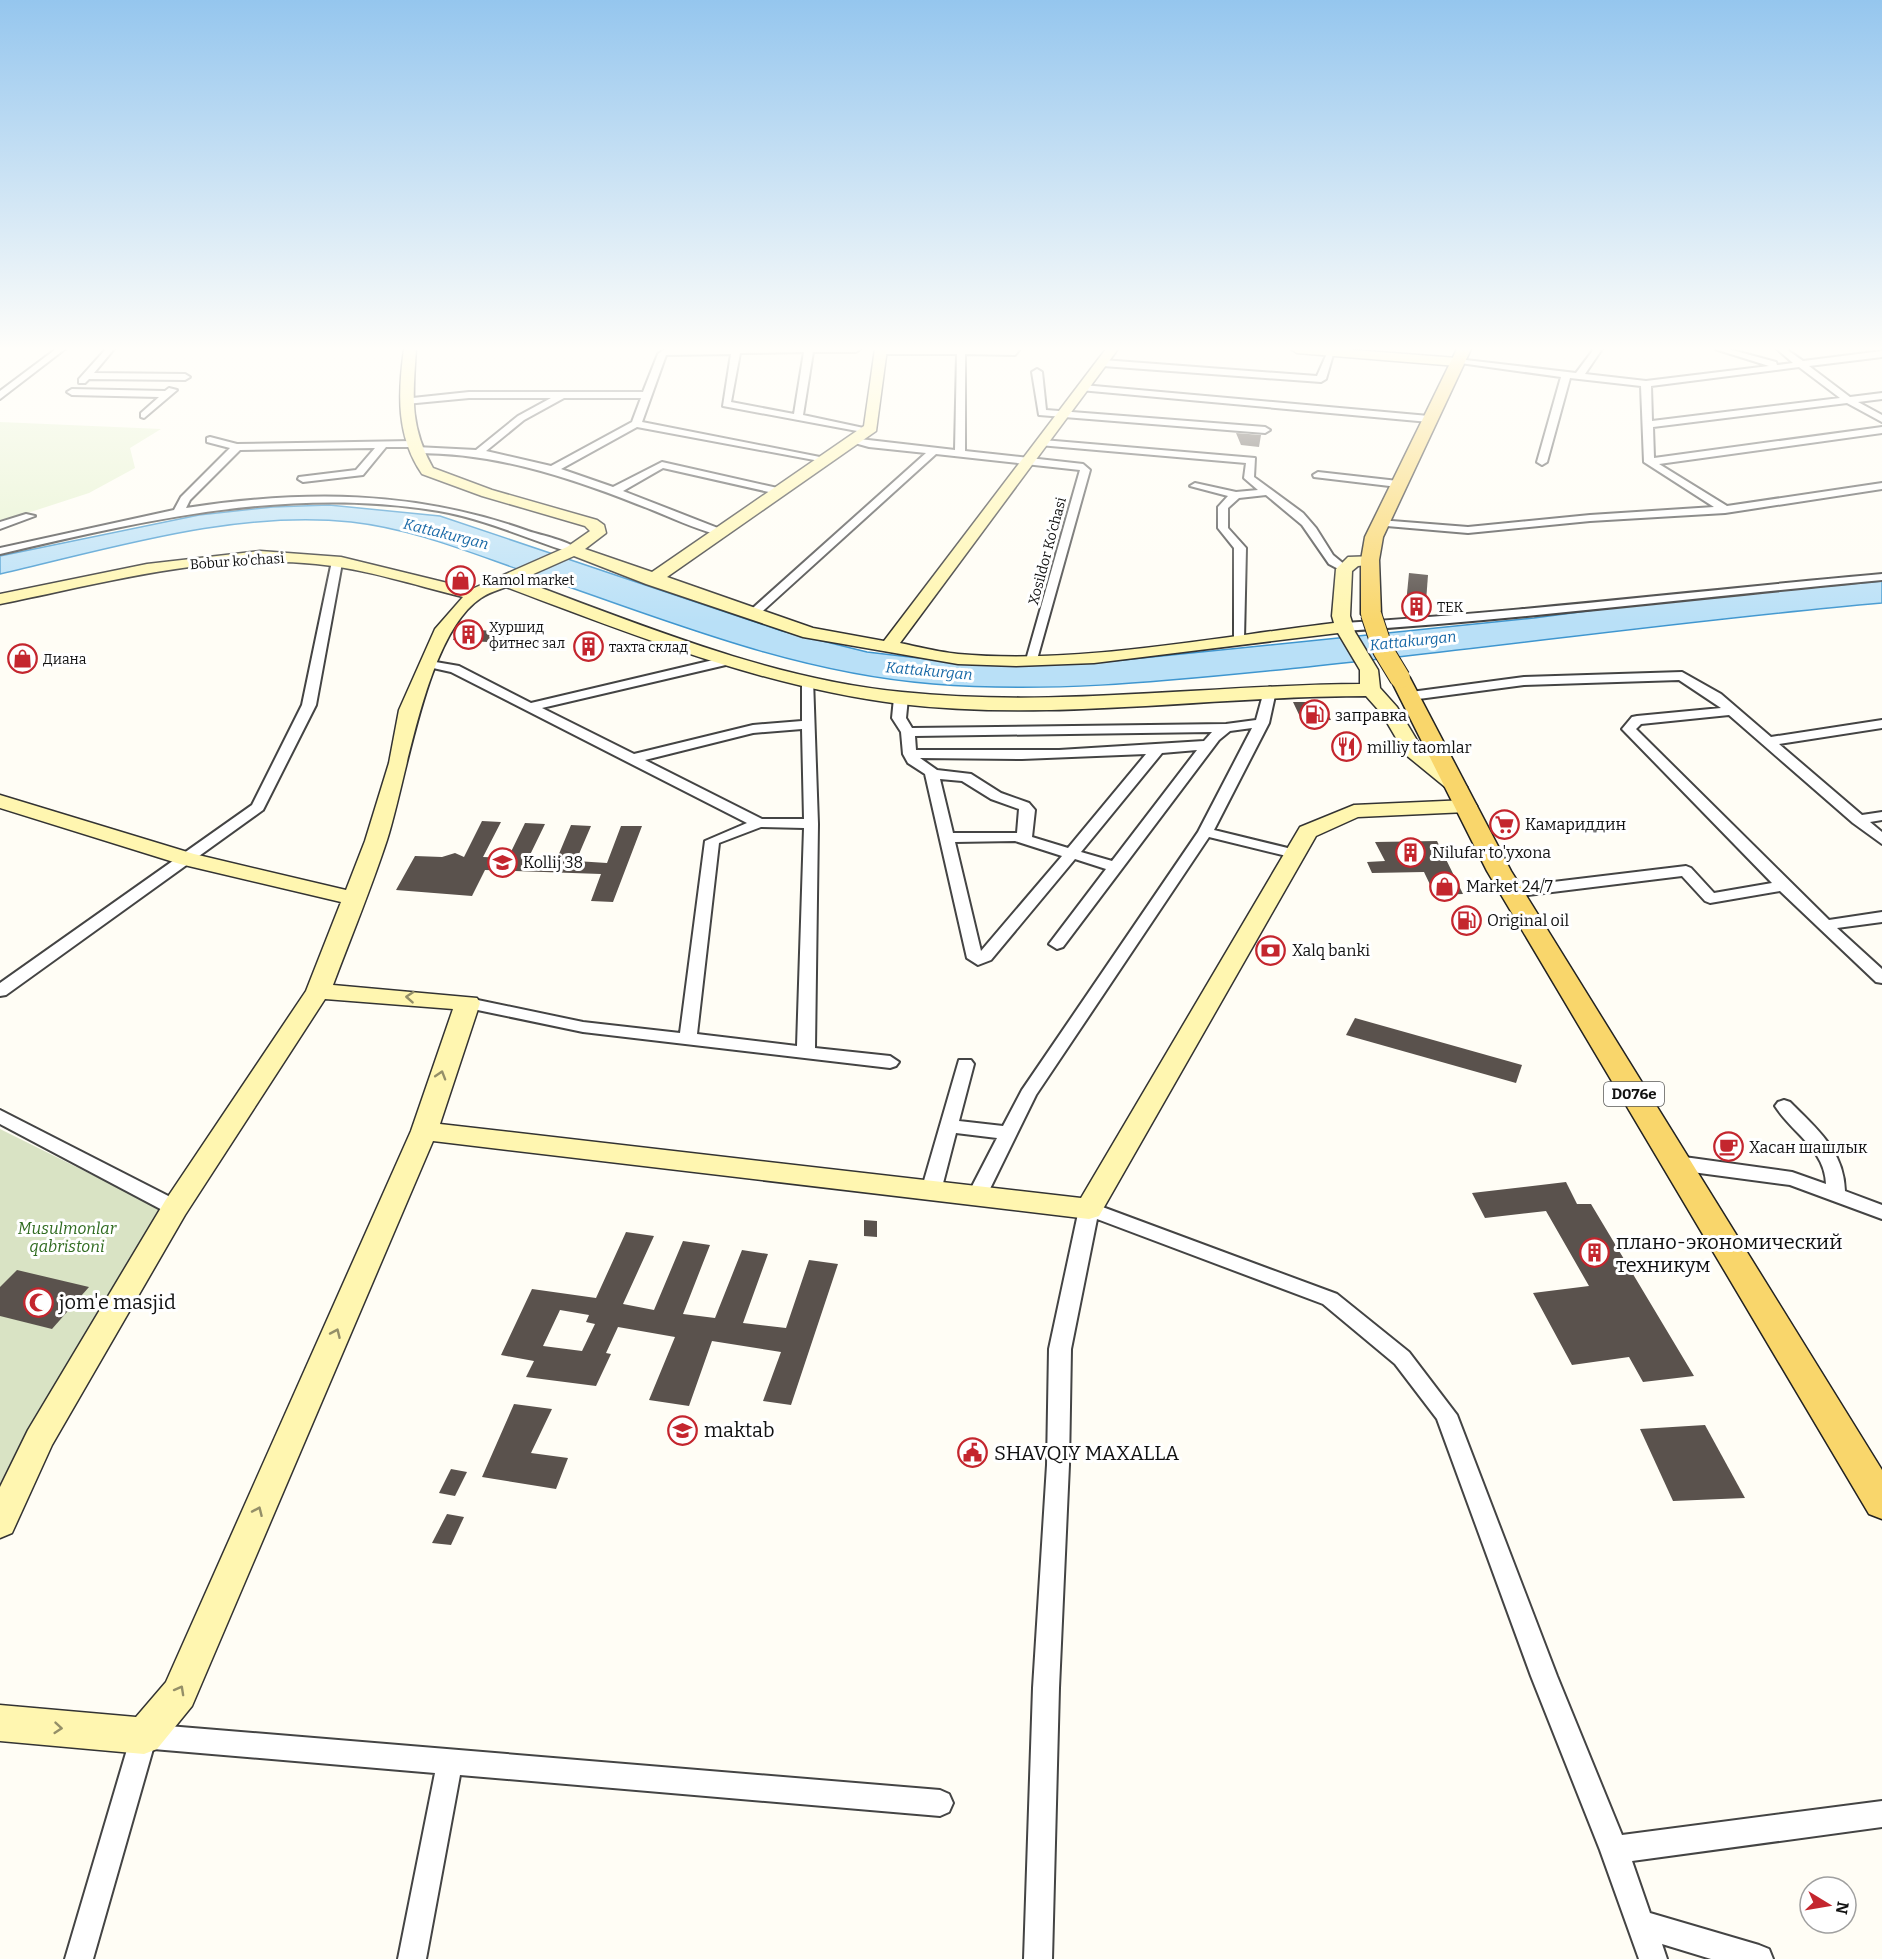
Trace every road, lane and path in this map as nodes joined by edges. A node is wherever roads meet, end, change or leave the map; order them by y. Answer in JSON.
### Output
{"nodes":[{"id":1,"x":212,"y":440,"type":"edge"},
{"id":2,"x":413,"y":440,"type":"edge"},
{"id":3,"x":493,"y":440,"type":"edge"},
{"id":4,"x":606,"y":440,"type":"edge"},
{"id":5,"x":725,"y":440,"type":"edge"},
{"id":6,"x":854,"y":440,"type":"edge"},
{"id":7,"x":857,"y":440,"type":"edge"},
{"id":8,"x":960,"y":440,"type":"edge"},
{"id":9,"x":1045,"y":440,"type":"edge"},
{"id":10,"x":1419,"y":440,"type":"edge"},
{"id":11,"x":1548,"y":440,"type":"edge"},
{"id":12,"x":1647,"y":440,"type":"edge"},
{"id":13,"x":1806,"y":440,"type":"edge"},
{"id":14,"x":1043,"y":443,"type":"junction"},
{"id":15,"x":383,"y":445,"type":"junction"},
{"id":16,"x":237,"y":447,"type":"junction"},
{"id":17,"x":414,"y":447,"type":"junction"},
{"id":18,"x":934,"y":451,"type":"junction"},
{"id":19,"x":478,"y":453,"type":"junction"},
{"id":20,"x":960,"y":454,"type":"junction"},
{"id":21,"x":825,"y":459,"type":"junction"},
{"id":22,"x":1030,"y":461,"type":"junction"},
{"id":23,"x":1542,"y":462,"type":"dead end"},
{"id":24,"x":1649,"y":462,"type":"junction"},
{"id":25,"x":552,"y":470,"type":"junction"},
{"id":26,"x":1318,"y":475,"type":"dead end"},
{"id":27,"x":303,"y":479,"type":"dead end"},
{"id":28,"x":1398,"y":484,"type":"junction"},
{"id":29,"x":1195,"y":486,"type":"dead end"},
{"id":30,"x":1882,"y":486,"type":"edge"},
{"id":31,"x":778,"y":491,"type":"junction"},
{"id":32,"x":612,"y":492,"type":"junction"},
{"id":33,"x":1266,"y":492,"type":"junction"},
{"id":34,"x":1236,"y":495,"type":"junction"},
{"id":35,"x":1725,"y":510,"type":"junction"},
{"id":36,"x":179,"y":511,"type":"junction"},
{"id":37,"x":30,"y":516,"type":"dead end"},
{"id":38,"x":1379,"y":523,"type":"junction"},
{"id":39,"x":0,"y":526,"type":"edge"},
{"id":40,"x":719,"y":532,"type":"junction"},
{"id":41,"x":0,"y":551,"type":"edge"},
{"id":42,"x":570,"y":552,"type":"junction"},
{"id":43,"x":1370,"y":560,"type":"junction"},
{"id":44,"x":336,"y":563,"type":"junction"},
{"id":45,"x":1344,"y":569,"type":"junction"},
{"id":46,"x":1882,"y":577,"type":"edge"},
{"id":47,"x":512,"y":578,"type":"junction"},
{"id":48,"x":652,"y":580,"type":"junction"},
{"id":49,"x":474,"y":595,"type":"junction"},
{"id":50,"x":0,"y":599,"type":"edge"},
{"id":51,"x":751,"y":615,"type":"junction"},
{"id":52,"x":1345,"y":629,"type":"junction"},
{"id":53,"x":1238,"y":639,"type":"junction"},
{"id":54,"x":888,"y":647,"type":"junction"},
{"id":55,"x":1032,"y":660,"type":"junction"},
{"id":56,"x":726,"y":661,"type":"junction"},
{"id":57,"x":428,"y":663,"type":"junction"},
{"id":58,"x":808,"y":682,"type":"junction"},
{"id":59,"x":1405,"y":687,"type":"junction"},
{"id":60,"x":1371,"y":690,"type":"junction"},
{"id":61,"x":1270,"y":691,"type":"junction"},
{"id":62,"x":902,"y":698,"type":"junction"},
{"id":63,"x":529,"y":707,"type":"junction"},
{"id":64,"x":1732,"y":711,"type":"junction"},
{"id":65,"x":1262,"y":723,"type":"junction"},
{"id":66,"x":1882,"y":724,"type":"edge"},
{"id":67,"x":807,"y":725,"type":"junction"},
{"id":68,"x":1226,"y":728,"type":"junction"},
{"id":69,"x":908,"y":732,"type":"junction"},
{"id":70,"x":1767,"y":741,"type":"junction"},
{"id":71,"x":1208,"y":745,"type":"junction"},
{"id":72,"x":1157,"y":750,"type":"junction"},
{"id":73,"x":910,"y":754,"type":"junction"},
{"id":74,"x":632,"y":759,"type":"junction"},
{"id":75,"x":932,"y":774,"type":"junction"},
{"id":76,"x":1462,"y":796,"type":"junction"},
{"id":77,"x":0,"y":801,"type":"edge"},
{"id":78,"x":1882,"y":816,"type":"edge"},
{"id":79,"x":1858,"y":820,"type":"junction"},
{"id":80,"x":759,"y":823,"type":"junction"},
{"id":81,"x":811,"y":824,"type":"junction"},
{"id":82,"x":1205,"y":832,"type":"junction"},
{"id":83,"x":947,"y":838,"type":"junction"},
{"id":84,"x":1024,"y":839,"type":"junction"},
{"id":85,"x":1882,"y":840,"type":"edge"},
{"id":86,"x":1071,"y":854,"type":"junction"},
{"id":87,"x":1295,"y":854,"type":"junction"},
{"id":88,"x":188,"y":859,"type":"junction"},
{"id":89,"x":1116,"y":867,"type":"junction"},
{"id":90,"x":1783,"y":886,"type":"junction"},
{"id":91,"x":1511,"y":892,"type":"junction"},
{"id":92,"x":353,"y":898,"type":"junction"},
{"id":93,"x":1882,"y":917,"type":"edge"},
{"id":94,"x":1825,"y":925,"type":"junction"},
{"id":95,"x":1058,"y":944,"type":"dead end"},
{"id":96,"x":1882,"y":978,"type":"edge"},
{"id":97,"x":0,"y":991,"type":"edge"},
{"id":98,"x":318,"y":991,"type":"junction"},
{"id":99,"x":468,"y":1003,"type":"junction"},
{"id":100,"x":688,"y":1038,"type":"junction"},
{"id":101,"x":806,"y":1052,"type":"junction"},
{"id":102,"x":890,"y":1062,"type":"dead end"},
{"id":103,"x":965,"y":1064,"type":"dead end"},
{"id":104,"x":1784,"y":1106,"type":"dead end"},
{"id":105,"x":0,"y":1116,"type":"edge"},
{"id":106,"x":949,"y":1126,"type":"junction"},
{"id":107,"x":424,"y":1131,"type":"junction"},
{"id":108,"x":1008,"y":1133,"type":"junction"},
{"id":109,"x":1677,"y":1163,"type":"junction"},
{"id":110,"x":931,"y":1191,"type":"junction"},
{"id":111,"x":977,"y":1196,"type":"junction"},
{"id":112,"x":1836,"y":1196,"type":"junction"},
{"id":113,"x":175,"y":1208,"type":"junction"},
{"id":114,"x":1089,"y":1209,"type":"junction"},
{"id":115,"x":1882,"y":1212,"type":"edge"},
{"id":116,"x":1882,"y":1503,"type":"edge"},
{"id":117,"x":0,"y":1523,"type":"edge"},
{"id":118,"x":0,"y":1723,"type":"edge"},
{"id":119,"x":144,"y":1736,"type":"junction"},
{"id":120,"x":450,"y":1761,"type":"junction"},
{"id":121,"x":940,"y":1803,"type":"dead end"},
{"id":122,"x":1882,"y":1814,"type":"edge"},
{"id":123,"x":1614,"y":1850,"type":"junction"},
{"id":124,"x":1641,"y":1924,"type":"junction"},
{"id":125,"x":79,"y":1959,"type":"edge"},
{"id":126,"x":412,"y":1959,"type":"edge"},
{"id":127,"x":1038,"y":1959,"type":"edge"},
{"id":128,"x":1653,"y":1959,"type":"edge"},
{"id":129,"x":1759,"y":1959,"type":"edge"}],
"edges":[{"from":1,"to":16,"type":"street"},
{"from":2,"to":17,"type":"street"},
{"from":3,"to":19,"type":"street"},
{"from":4,"to":25,"type":"street"},
{"from":5,"to":21,"type":"street"},
{"from":6,"to":21,"type":"street"},
{"from":7,"to":18,"type":"street"},
{"from":8,"to":20,"type":"street"},
{"from":9,"to":14,"type":"street"},
{"from":10,"to":28,"type":"main road","number":"D076e"},
{"from":11,"to":23,"type":"street"},
{"from":12,"to":24,"type":"street"},
{"from":13,"to":24,"type":"street"},
{"from":14,"to":22,"type":"street"},
{"from":14,"to":33,"type":"street"},
{"from":15,"to":16,"type":"street"},
{"from":15,"to":17,"type":"street"},
{"from":15,"to":27,"type":"street"},
{"from":16,"to":36,"type":"street"},
{"from":17,"to":19,"type":"street"},
{"from":17,"to":42,"type":"street"},
{"from":18,"to":20,"type":"street"},
{"from":18,"to":51,"type":"street"},
{"from":19,"to":25,"type":"street"},
{"from":20,"to":22,"type":"street"},
{"from":21,"to":31,"type":"street"},
{"from":22,"to":54,"type":"street"},
{"from":22,"to":55,"type":"street","name":"Xosildor Ko’chasi"},
{"from":24,"to":35,"type":"street"},
{"from":25,"to":32,"type":"street"},
{"from":26,"to":28,"type":"street"},
{"from":28,"to":38,"type":"main road","number":"D076e"},
{"from":29,"to":34,"type":"street"},
{"from":30,"to":35,"type":"street"},
{"from":31,"to":32,"type":"street"},
{"from":31,"to":40,"type":"street"},
{"from":32,"to":40,"type":"street"},
{"from":33,"to":34,"type":"street"},
{"from":33,"to":45,"type":"street"},
{"from":34,"to":53,"type":"street"},
{"from":35,"to":38,"type":"street"},
{"from":36,"to":41,"type":"street"},
{"from":36,"to":42,"type":"street"},
{"from":37,"to":39,"type":"street"},
{"from":38,"to":43,"type":"main road","number":"D076e"},
{"from":40,"to":48,"type":"street"},
{"from":42,"to":47,"type":"street"},
{"from":42,"to":48,"type":"street"},
{"from":43,"to":45,"type":"street"},
{"from":43,"to":59,"type":"main road","number":"D076e","bridge":true},
{"from":44,"to":49,"type":"street","name":"Bobur ko'chasi"},
{"from":44,"to":50,"type":"street","name":"Bobur ko'chasi"},
{"from":44,"to":88,"type":"street"},
{"from":45,"to":52,"type":"street"},
{"from":46,"to":52,"type":"street"},
{"from":47,"to":49,"type":"street"},
{"from":47,"to":56,"type":"street"},
{"from":48,"to":51,"type":"street"},
{"from":49,"to":57,"type":"street"},
{"from":51,"to":54,"type":"street"},
{"from":52,"to":53,"type":"street"},
{"from":52,"to":60,"type":"street"},
{"from":53,"to":55,"type":"street"},
{"from":54,"to":55,"type":"street"},
{"from":56,"to":58,"type":"street"},
{"from":56,"to":63,"type":"street"},
{"from":57,"to":63,"type":"street"},
{"from":57,"to":92,"type":"street"},
{"from":58,"to":62,"type":"street"},
{"from":58,"to":67,"type":"street"},
{"from":59,"to":64,"type":"street"},
{"from":59,"to":76,"type":"main road","number":"D076e"},
{"from":60,"to":61,"type":"street"},
{"from":60,"to":76,"type":"street"},
{"from":61,"to":62,"type":"street"},
{"from":61,"to":65,"type":"street"},
{"from":62,"to":69,"type":"street"},
{"from":63,"to":74,"type":"street"},
{"from":64,"to":70,"type":"street"},
{"from":64,"to":90,"type":"street"},
{"from":65,"to":68,"type":"street"},
{"from":65,"to":82,"type":"street"},
{"from":66,"to":70,"type":"street"},
{"from":67,"to":74,"type":"street"},
{"from":67,"to":81,"type":"street"},
{"from":68,"to":69,"type":"street"},
{"from":68,"to":71,"type":"street"},
{"from":69,"to":73,"type":"street"},
{"from":70,"to":79,"type":"street"},
{"from":71,"to":72,"type":"street"},
{"from":71,"to":89,"type":"street"},
{"from":72,"to":73,"type":"street"},
{"from":72,"to":86,"type":"street"},
{"from":73,"to":75,"type":"street"},
{"from":74,"to":80,"type":"street"},
{"from":75,"to":83,"type":"street"},
{"from":75,"to":84,"type":"street"},
{"from":76,"to":87,"type":"street"},
{"from":76,"to":91,"type":"main road","number":"D076e"},
{"from":77,"to":88,"type":"street"},
{"from":78,"to":79,"type":"street"},
{"from":79,"to":85,"type":"street"},
{"from":80,"to":81,"type":"street"},
{"from":80,"to":100,"type":"street"},
{"from":81,"to":101,"type":"street"},
{"from":82,"to":87,"type":"street"},
{"from":82,"to":108,"type":"street"},
{"from":83,"to":84,"type":"street"},
{"from":83,"to":86,"type":"street"},
{"from":84,"to":86,"type":"street"},
{"from":86,"to":89,"type":"street"},
{"from":87,"to":114,"type":"street"},
{"from":88,"to":92,"type":"street"},
{"from":88,"to":97,"type":"street"},
{"from":89,"to":95,"type":"street"},
{"from":90,"to":91,"type":"street"},
{"from":90,"to":94,"type":"street"},
{"from":91,"to":109,"type":"main road","number":"D076e"},
{"from":92,"to":98,"type":"street"},
{"from":93,"to":94,"type":"street"},
{"from":94,"to":96,"type":"street"},
{"from":99,"to":98,"type":"street","one_way":true},
{"from":98,"to":113,"type":"street"},
{"from":99,"to":100,"type":"street"},
{"from":107,"to":99,"type":"street","one_way":true},
{"from":100,"to":101,"type":"street"},
{"from":101,"to":102,"type":"street"},
{"from":103,"to":106,"type":"street"},
{"from":104,"to":112,"type":"street"},
{"from":105,"to":113,"type":"street"},
{"from":106,"to":108,"type":"street"},
{"from":106,"to":110,"type":"street"},
{"from":107,"to":110,"type":"street"},
{"from":119,"to":107,"type":"street","one_way":true},
{"from":108,"to":111,"type":"street"},
{"from":109,"to":112,"type":"street"},
{"from":109,"to":116,"type":"main road","number":"D076e"},
{"from":110,"to":111,"type":"street"},
{"from":111,"to":114,"type":"street"},
{"from":112,"to":115,"type":"street"},
{"from":113,"to":117,"type":"street"},
{"from":114,"to":123,"type":"street"},
{"from":114,"to":127,"type":"street"},
{"from":118,"to":119,"type":"street","one_way":true},
{"from":119,"to":120,"type":"street"},
{"from":119,"to":125,"type":"street"},
{"from":120,"to":121,"type":"street"},
{"from":120,"to":126,"type":"street"},
{"from":122,"to":123,"type":"street"},
{"from":123,"to":124,"type":"street"},
{"from":124,"to":128,"type":"street"},
{"from":124,"to":129,"type":"street"}]}
